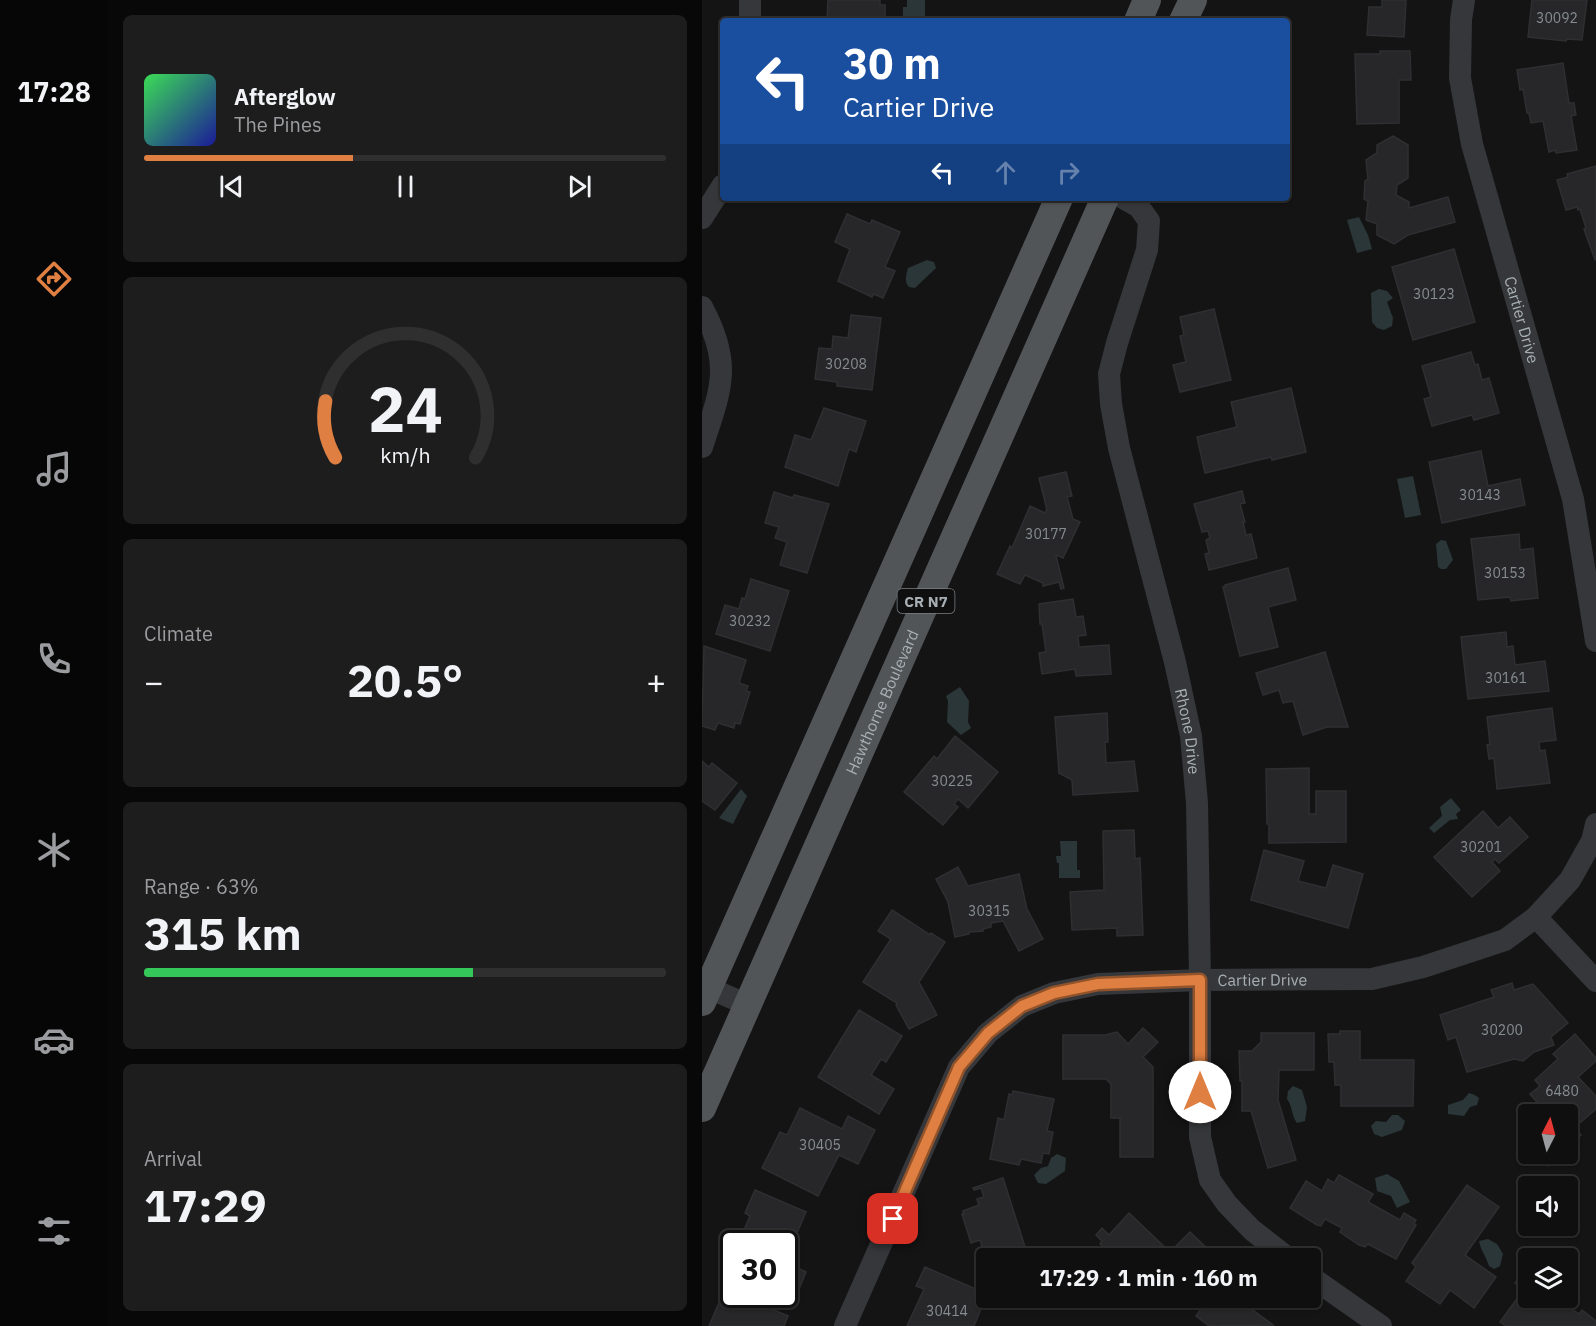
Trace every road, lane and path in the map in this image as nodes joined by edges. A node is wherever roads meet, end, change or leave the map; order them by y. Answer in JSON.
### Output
{"nodes":[{"id":1,"x":750,"y":0,"type":"edge"},
{"id":2,"x":1147,"y":0,"type":"edge"},
{"id":3,"x":1193,"y":0,"type":"edge"},
{"id":4,"x":1464,"y":0,"type":"edge"},
{"id":5,"x":750,"y":18,"type":"edge"},
{"id":6,"x":1139,"y":18,"type":"edge"},
{"id":7,"x":1184,"y":18,"type":"edge"},
{"id":8,"x":720,"y":190,"type":"edge"},
{"id":9,"x":1058,"y":201,"type":"edge"},
{"id":10,"x":1104,"y":201,"type":"edge"},
{"id":11,"x":1128,"y":201,"type":"edge"},
{"id":12,"x":702,"y":218,"type":"edge"},
{"id":13,"x":702,"y":307,"type":"edge"},
{"id":14,"x":702,"y":447,"type":"edge"},
{"id":15,"x":1596,"y":641,"type":"edge"},
{"id":16,"x":1596,"y":824,"type":"edge"},
{"id":17,"x":1536,"y":917,"type":"junction"},
{"id":18,"x":1200,"y":980,"type":"junction"},
{"id":19,"x":1596,"y":981,"type":"edge"},
{"id":20,"x":704,"y":992,"type":"edge"},
{"id":21,"x":748,"y":1005,"type":"junction"},
{"id":22,"x":702,"y":1108,"type":"edge"},
{"id":23,"x":1275,"y":1248,"type":"edge"},
{"id":24,"x":1321,"y":1284,"type":"edge"},
{"id":25,"x":845,"y":1326,"type":"edge"},
{"id":26,"x":1381,"y":1326,"type":"edge"}],
"edges":[{"from":1,"to":5,"type":"street"},
{"from":2,"to":6,"type":"main road"},
{"from":3,"to":7,"type":"main road"},
{"from":4,"to":15,"type":"street","name":"Cartier Drive"},
{"from":8,"to":12,"type":"street"},
{"from":9,"to":20,"type":"main road","number":"CR N7"},
{"from":10,"to":21,"type":"main road","name":"Hawthorne Boulevard","number":"CR N7"},
{"from":11,"to":18,"type":"street","name":"Rhone Drive"},
{"from":13,"to":14,"type":"street"},
{"from":16,"to":17,"type":"street","name":"Cartier Drive"},
{"from":17,"to":18,"type":"street","name":"Cartier Drive"},
{"from":17,"to":19,"type":"street"},
{"from":18,"to":23,"type":"street","name":"Rhone Drive"},
{"from":18,"to":25,"type":"street","name":"Cartier Drive"},
{"from":20,"to":21,"type":"street"},
{"from":21,"to":22,"type":"main road","name":"Hawthorne Boulevard","number":"CR N7"},
{"from":24,"to":26,"type":"street"}]}
